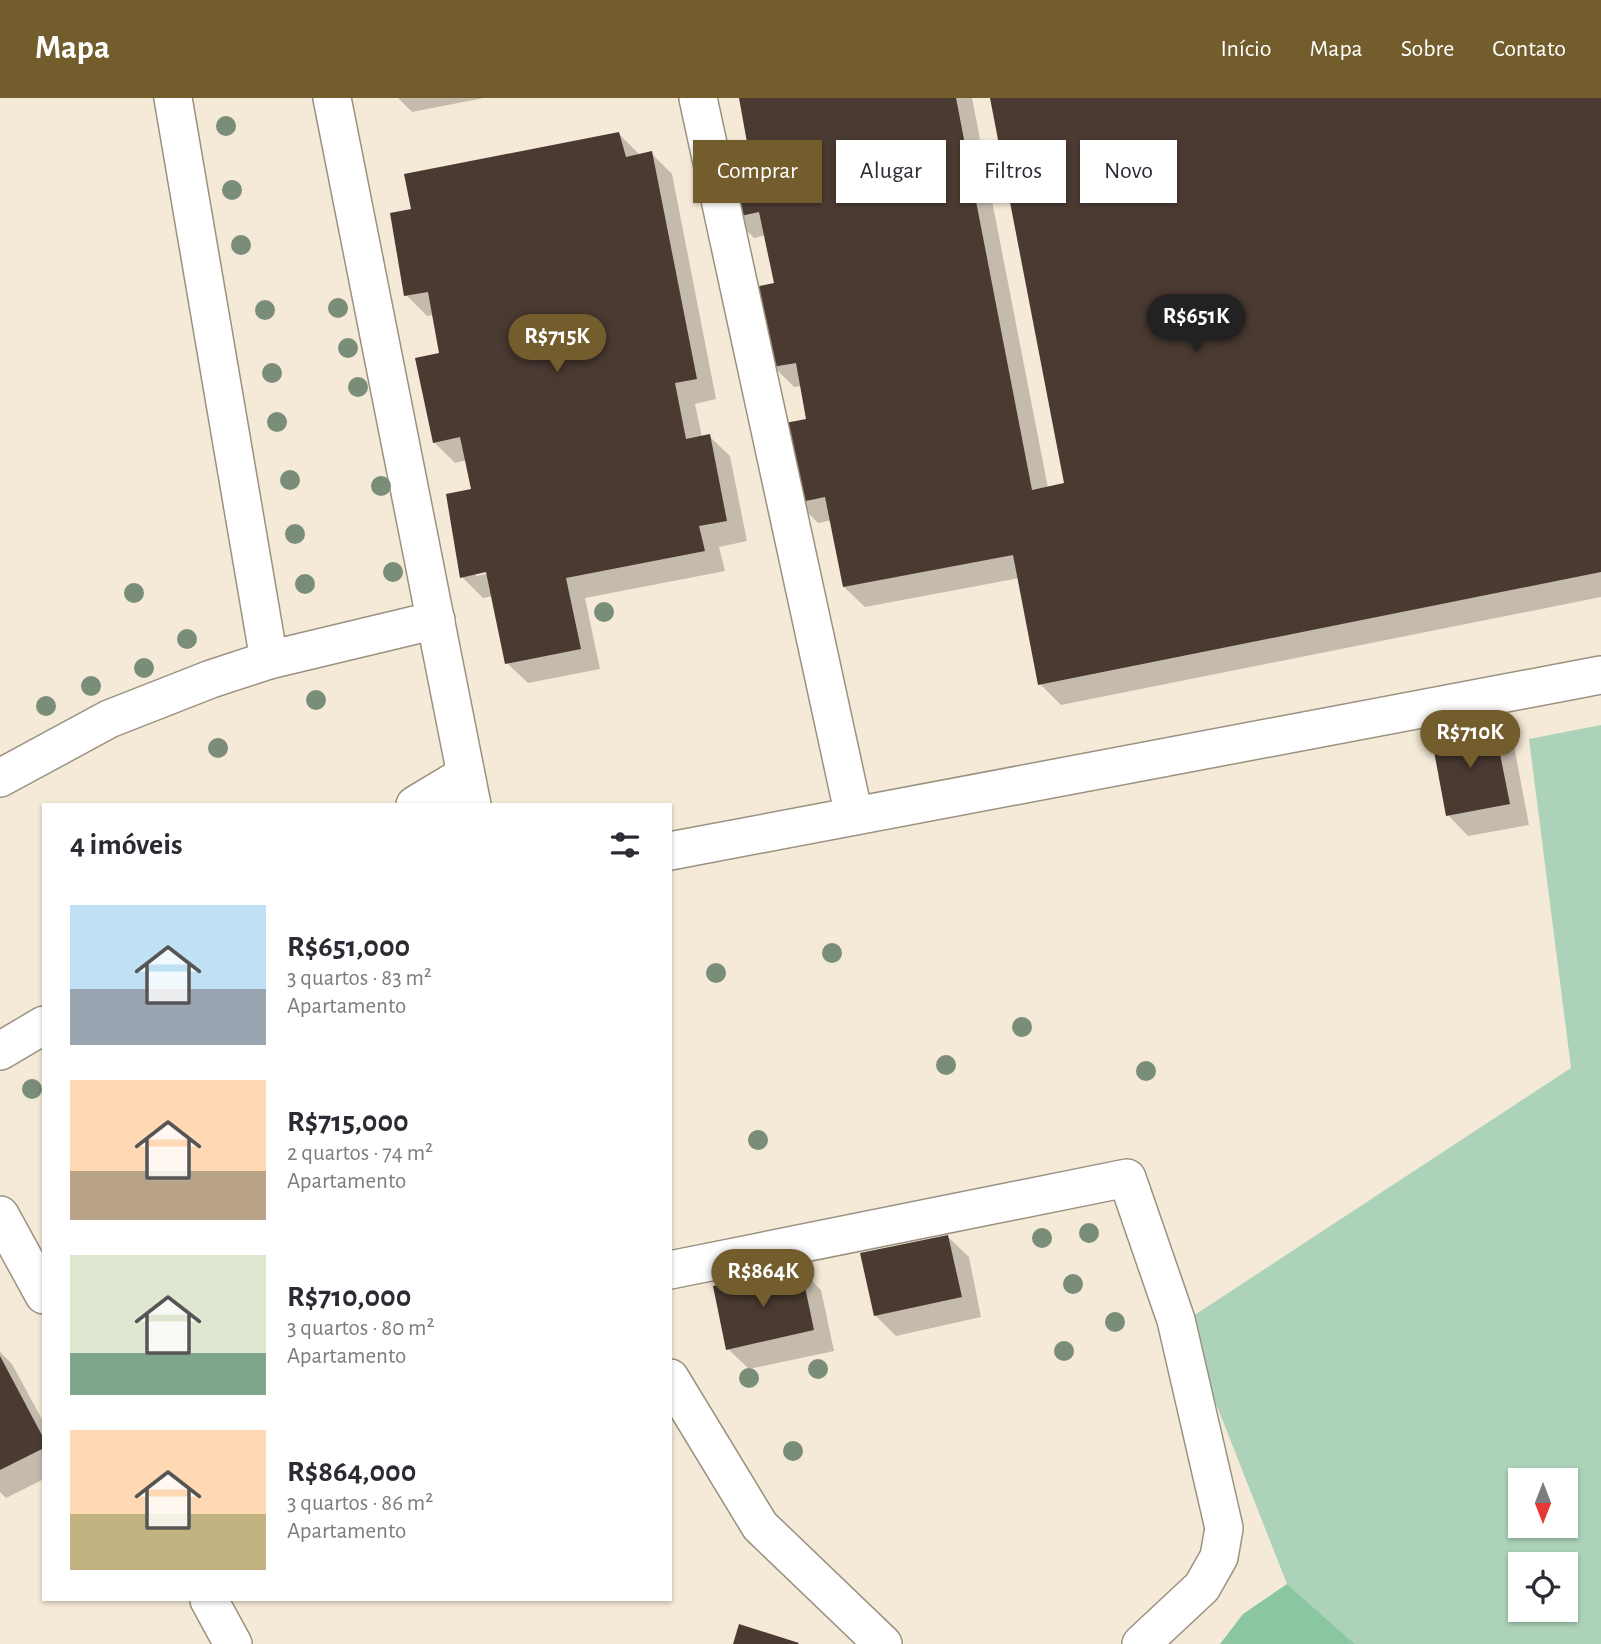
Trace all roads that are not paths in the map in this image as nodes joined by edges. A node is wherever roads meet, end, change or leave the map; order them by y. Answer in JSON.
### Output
{"nodes":[{"id":1,"x":173,"y":98,"type":"edge"},
{"id":2,"x":332,"y":98,"type":"edge"},
{"id":3,"x":698,"y":98,"type":"edge"},
{"id":4,"x":436,"y":620,"type":"junction"},
{"id":5,"x":269,"y":660,"type":"junction"},
{"id":6,"x":1601,"y":675,"type":"edge"},
{"id":7,"x":0,"y":778,"type":"edge"},
{"id":8,"x":468,"y":790,"type":"edge"},
{"id":9,"x":422,"y":803,"type":"edge"},
{"id":10,"x":854,"y":816,"type":"junction"},
{"id":11,"x":672,"y":851,"type":"edge"},
{"id":12,"x":42,"y":1026,"type":"edge"},
{"id":13,"x":0,"y":1051,"type":"edge"},
{"id":14,"x":0,"y":1214,"type":"edge"},
{"id":15,"x":672,"y":1270,"type":"edge"},
{"id":16,"x":42,"y":1291,"type":"edge"},
{"id":17,"x":672,"y":1381,"type":"edge"},
{"id":18,"x":209,"y":1601,"type":"edge"},
{"id":19,"x":221,"y":1640,"type":"edge"},
{"id":20,"x":883,"y":1644,"type":"edge"},
{"id":21,"x":1141,"y":1644,"type":"edge"}],
"edges":[{"from":1,"to":5,"type":"lane"},
{"from":2,"to":4,"type":"lane"},
{"from":3,"to":10,"type":"lane"},
{"from":4,"to":5,"type":"lane"},
{"from":4,"to":8,"type":"lane"},
{"from":5,"to":7,"type":"lane"},
{"from":6,"to":10,"type":"lane"},
{"from":8,"to":9,"type":"lane"},
{"from":10,"to":11,"type":"lane"},
{"from":12,"to":13,"type":"lane"},
{"from":14,"to":16,"type":"lane"},
{"from":15,"to":21,"type":"lane"},
{"from":17,"to":20,"type":"lane"},
{"from":18,"to":19,"type":"lane"}]}
